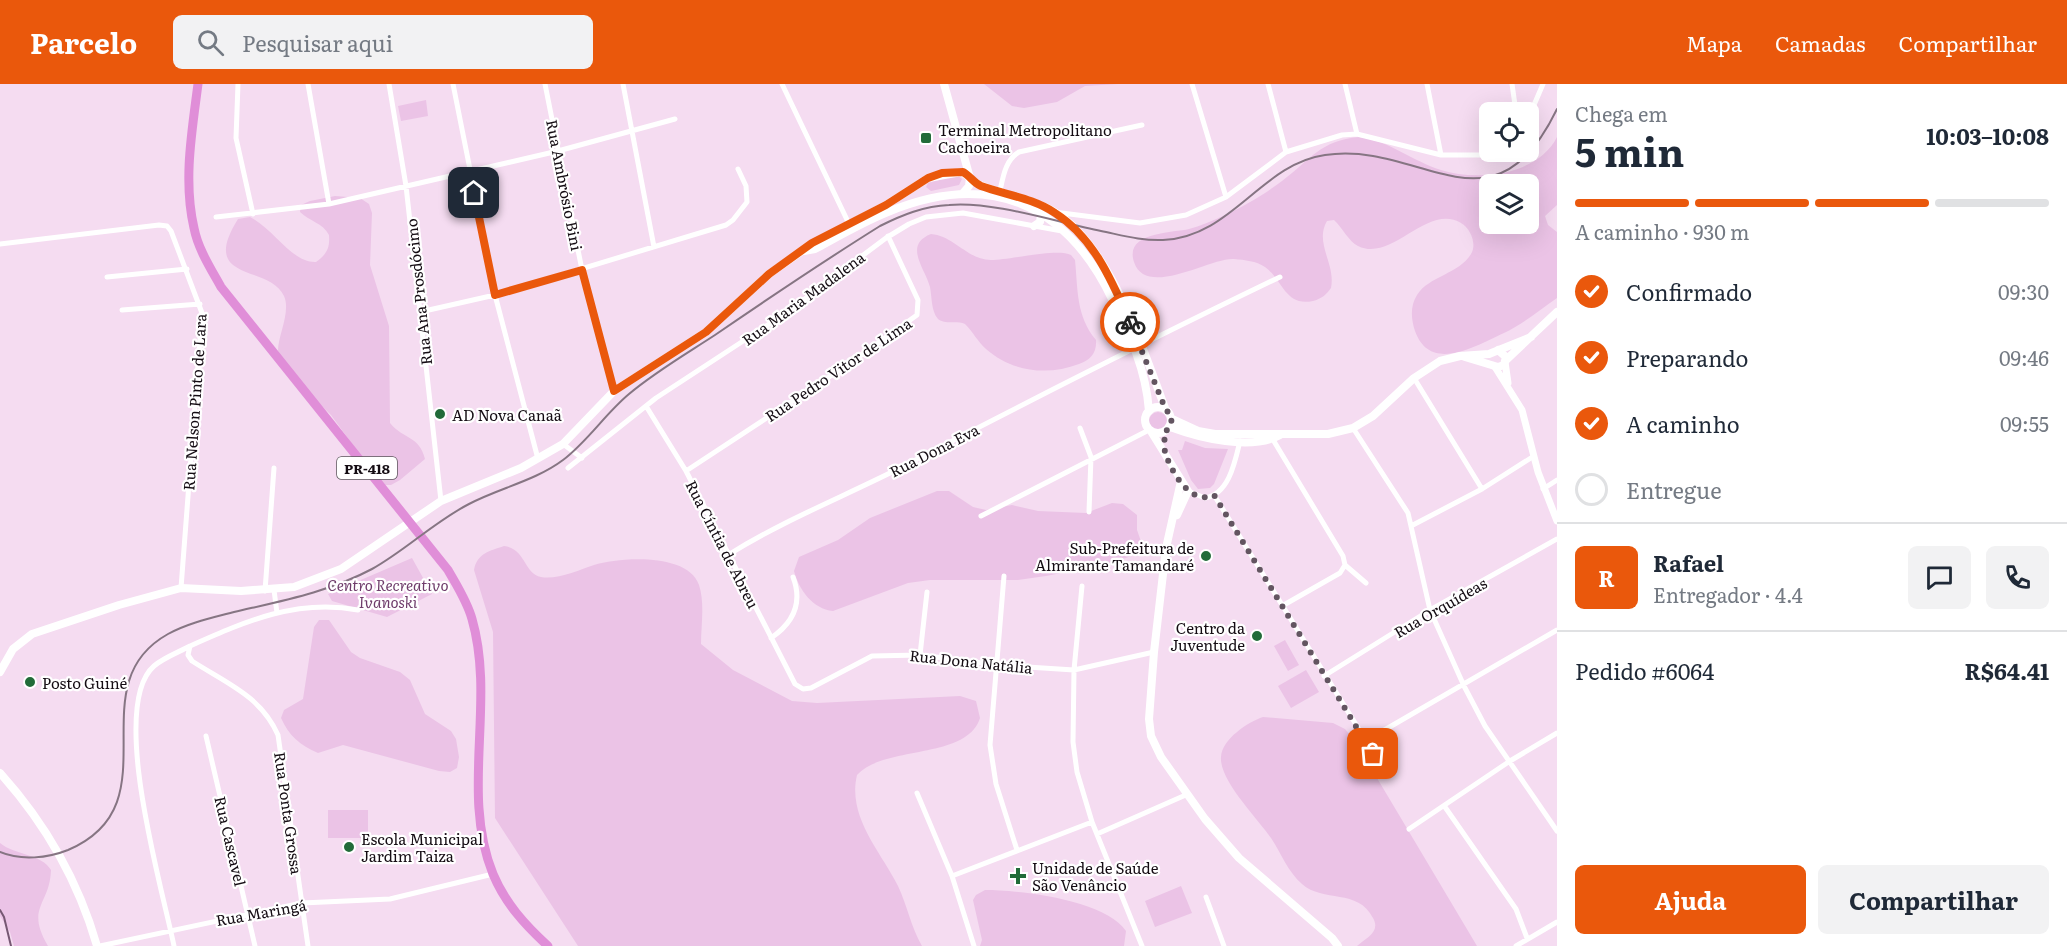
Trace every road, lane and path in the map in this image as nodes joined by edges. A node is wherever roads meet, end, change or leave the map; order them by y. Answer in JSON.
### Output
{"nodes":[{"id":1,"x":198,"y":84,"type":"edge"},
{"id":2,"x":238,"y":84,"type":"edge"},
{"id":3,"x":308,"y":84,"type":"edge"},
{"id":4,"x":389,"y":84,"type":"edge"},
{"id":5,"x":453,"y":84,"type":"edge"},
{"id":6,"x":545,"y":84,"type":"edge"},
{"id":7,"x":623,"y":84,"type":"edge"},
{"id":8,"x":782,"y":84,"type":"edge"},
{"id":9,"x":944,"y":84,"type":"edge"},
{"id":10,"x":1192,"y":84,"type":"edge"},
{"id":11,"x":1268,"y":84,"type":"edge"},
{"id":12,"x":1345,"y":84,"type":"edge"},
{"id":13,"x":1427,"y":84,"type":"edge"},
{"id":14,"x":1512,"y":84,"type":"edge"},
{"id":15,"x":1543,"y":84,"type":"edge"},
{"id":16,"x":1515,"y":102,"type":"edge"},
{"id":17,"x":1535,"y":102,"type":"edge"},
{"id":18,"x":675,"y":119,"type":"dead end"},
{"id":19,"x":1142,"y":125,"type":"dead end"},
{"id":20,"x":632,"y":130,"type":"junction"},
{"id":21,"x":1357,"y":134,"type":"junction"},
{"id":22,"x":558,"y":151,"type":"junction"},
{"id":23,"x":1286,"y":152,"type":"junction"},
{"id":24,"x":1441,"y":155,"type":"junction"},
{"id":25,"x":1479,"y":155,"type":"edge"},
{"id":26,"x":965,"y":157,"type":"junction"},
{"id":27,"x":738,"y":169,"type":"dead end"},
{"id":28,"x":470,"y":172,"type":"junction"},
{"id":29,"x":960,"y":172,"type":"junction"},
{"id":30,"x":970,"y":178,"type":"junction"},
{"id":31,"x":923,"y":182,"type":"junction"},
{"id":32,"x":406,"y":186,"type":"junction"},
{"id":33,"x":963,"y":194,"type":"junction"},
{"id":34,"x":999,"y":194,"type":"junction"},
{"id":35,"x":1226,"y":197,"type":"junction"},
{"id":36,"x":927,"y":199,"type":"junction"},
{"id":37,"x":328,"y":204,"type":"junction"},
{"id":38,"x":1054,"y":212,"type":"junction"},
{"id":39,"x":253,"y":213,"type":"junction"},
{"id":40,"x":1041,"y":214,"type":"junction"},
{"id":41,"x":1082,"y":214,"type":"junction"},
{"id":42,"x":216,"y":216,"type":"dead end"},
{"id":43,"x":1034,"y":226,"type":"junction"},
{"id":44,"x":851,"y":227,"type":"junction"},
{"id":45,"x":1065,"y":227,"type":"junction"},
{"id":46,"x":888,"y":236,"type":"junction"},
{"id":47,"x":0,"y":244,"type":"edge"},
{"id":48,"x":654,"y":247,"type":"junction"},
{"id":49,"x":188,"y":269,"type":"junction"},
{"id":50,"x":582,"y":270,"type":"junction"},
{"id":51,"x":107,"y":277,"type":"dead end"},
{"id":52,"x":1280,"y":277,"type":"dead end"},
{"id":53,"x":495,"y":295,"type":"junction"},
{"id":54,"x":200,"y":304,"type":"junction"},
{"id":55,"x":122,"y":310,"type":"dead end"},
{"id":56,"x":420,"y":312,"type":"junction"},
{"id":57,"x":1557,"y":312,"type":"edge"},
{"id":58,"x":1531,"y":337,"type":"junction"},
{"id":59,"x":1138,"y":346,"type":"junction"},
{"id":60,"x":1498,"y":350,"type":"junction"},
{"id":61,"x":1490,"y":354,"type":"junction"},
{"id":62,"x":1460,"y":356,"type":"junction"},
{"id":63,"x":1505,"y":361,"type":"junction"},
{"id":64,"x":1494,"y":367,"type":"junction"},
{"id":65,"x":1414,"y":378,"type":"junction"},
{"id":66,"x":1509,"y":386,"type":"junction"},
{"id":67,"x":614,"y":391,"type":"junction"},
{"id":68,"x":646,"y":406,"type":"junction"},
{"id":69,"x":1165,"y":408,"type":"junction"},
{"id":70,"x":1149,"y":411,"type":"junction"},
{"id":71,"x":1169,"y":426,"type":"junction"},
{"id":72,"x":1080,"y":428,"type":"dead end"},
{"id":73,"x":1353,"y":428,"type":"junction"},
{"id":74,"x":1150,"y":431,"type":"junction"},
{"id":75,"x":1272,"y":436,"type":"junction"},
{"id":76,"x":1240,"y":441,"type":"junction"},
{"id":77,"x":563,"y":444,"type":"junction"},
{"id":78,"x":1166,"y":453,"type":"junction"},
{"id":79,"x":1534,"y":456,"type":"junction"},
{"id":80,"x":1091,"y":457,"type":"junction"},
{"id":81,"x":582,"y":458,"type":"junction"},
{"id":82,"x":538,"y":459,"type":"junction"},
{"id":83,"x":274,"y":468,"type":"dead end"},
{"id":84,"x":568,"y":468,"type":"dead end"},
{"id":85,"x":686,"y":471,"type":"junction"},
{"id":86,"x":1557,"y":480,"type":"edge"},
{"id":87,"x":1181,"y":481,"type":"junction"},
{"id":88,"x":1482,"y":489,"type":"junction"},
{"id":89,"x":1543,"y":489,"type":"junction"},
{"id":90,"x":1188,"y":491,"type":"junction"},
{"id":91,"x":1214,"y":495,"type":"junction"},
{"id":92,"x":441,"y":501,"type":"junction"},
{"id":93,"x":1089,"y":512,"type":"dead end"},
{"id":94,"x":981,"y":516,"type":"dead end"},
{"id":95,"x":1557,"y":521,"type":"edge"},
{"id":96,"x":1411,"y":526,"type":"junction"},
{"id":97,"x":1172,"y":527,"type":"junction"},
{"id":98,"x":1557,"y":539,"type":"edge"},
{"id":99,"x":728,"y":555,"type":"junction"},
{"id":100,"x":1345,"y":566,"type":"junction"},
{"id":101,"x":1004,"y":576,"type":"dead end"},
{"id":102,"x":793,"y":577,"type":"dead end"},
{"id":103,"x":1366,"y":583,"type":"dead end"},
{"id":104,"x":1082,"y":586,"type":"dead end"},
{"id":105,"x":181,"y":588,"type":"junction"},
{"id":106,"x":270,"y":590,"type":"junction"},
{"id":107,"x":927,"y":592,"type":"dead end"},
{"id":108,"x":1282,"y":606,"type":"junction"},
{"id":109,"x":358,"y":610,"type":"dead end"},
{"id":110,"x":1430,"y":610,"type":"junction"},
{"id":111,"x":277,"y":613,"type":"junction"},
{"id":112,"x":1557,"y":630,"type":"edge"},
{"id":113,"x":771,"y":638,"type":"junction"},
{"id":114,"x":190,"y":646,"type":"junction"},
{"id":115,"x":1154,"y":652,"type":"junction"},
{"id":116,"x":920,"y":655,"type":"junction"},
{"id":117,"x":998,"y":665,"type":"junction"},
{"id":118,"x":1,"y":667,"type":"edge"},
{"id":119,"x":1074,"y":670,"type":"junction"},
{"id":120,"x":1324,"y":676,"type":"junction"},
{"id":121,"x":795,"y":684,"type":"joint"},
{"id":122,"x":1464,"y":686,"type":"junction"},
{"id":123,"x":1381,"y":732,"type":"dead end"},
{"id":124,"x":1557,"y":733,"type":"edge"},
{"id":125,"x":206,"y":736,"type":"dead end"},
{"id":126,"x":1510,"y":761,"type":"junction"},
{"id":127,"x":1386,"y":773,"type":"dead end"},
{"id":128,"x":0,"y":774,"type":"edge"},
{"id":129,"x":917,"y":793,"type":"dead end"},
{"id":130,"x":1188,"y":794,"type":"junction"},
{"id":131,"x":1445,"y":807,"type":"junction"},
{"id":132,"x":1092,"y":822,"type":"junction"},
{"id":133,"x":1409,"y":830,"type":"dead end"},
{"id":134,"x":1557,"y":831,"type":"edge"},
{"id":135,"x":1097,"y":834,"type":"junction"},
{"id":136,"x":1017,"y":850,"type":"junction"},
{"id":137,"x":493,"y":874,"type":"junction"},
{"id":138,"x":952,"y":876,"type":"junction"},
{"id":139,"x":1206,"y":897,"type":"dead end"},
{"id":140,"x":302,"y":903,"type":"junction"},
{"id":141,"x":248,"y":913,"type":"junction"},
{"id":142,"x":1557,"y":922,"type":"edge"},
{"id":143,"x":171,"y":930,"type":"junction"},
{"id":144,"x":1527,"y":938,"type":"junction"},
{"id":145,"x":99,"y":946,"type":"edge"},
{"id":146,"x":174,"y":946,"type":"edge"},
{"id":147,"x":255,"y":946,"type":"edge"},
{"id":148,"x":308,"y":946,"type":"edge"},
{"id":149,"x":548,"y":946,"type":"edge"},
{"id":150,"x":974,"y":946,"type":"edge"},
{"id":151,"x":1142,"y":946,"type":"edge"},
{"id":152,"x":1224,"y":946,"type":"edge"},
{"id":153,"x":1338,"y":946,"type":"edge"},
{"id":154,"x":1516,"y":946,"type":"edge"}],
"edges":[{"from":1,"to":137,"type":"highway","number":"PR-418"},
{"from":2,"to":39,"type":"street"},
{"from":3,"to":37,"type":"street"},
{"from":4,"to":32,"type":"street","name":"Rua Ana Prosdócimo"},
{"from":5,"to":28,"type":"street"},
{"from":6,"to":22,"type":"street","name":"Rua Ambrósio Bini"},
{"from":7,"to":20,"type":"street"},
{"from":8,"to":44,"type":"street"},
{"from":9,"to":26,"type":"main road"},
{"from":10,"to":35,"type":"street"},
{"from":11,"to":23,"type":"street"},
{"from":12,"to":21,"type":"street"},
{"from":13,"to":24,"type":"street"},
{"from":14,"to":16,"type":"street"},
{"from":15,"to":17,"type":"street"},
{"from":18,"to":20,"type":"street"},
{"from":19,"to":34,"type":"street"},
{"from":20,"to":22,"type":"street"},
{"from":20,"to":48,"type":"street"},
{"from":21,"to":23,"type":"street"},
{"from":21,"to":24,"type":"street"},
{"from":22,"to":28,"type":"street"},
{"from":22,"to":50,"type":"street","name":"Rua Ambrósio Bini"},
{"from":23,"to":35,"type":"street"},
{"from":24,"to":25,"type":"street"},
{"from":26,"to":29,"type":"main road"},
{"from":26,"to":30,"type":"main road"},
{"from":27,"to":48,"type":"street"},
{"from":28,"to":32,"type":"street"},
{"from":28,"to":53,"type":"street"},
{"from":29,"to":30,"type":"main road"},
{"from":29,"to":31,"type":"main road"},
{"from":30,"to":33,"type":"main road"},
{"from":30,"to":34,"type":"main road"},
{"from":31,"to":36,"type":"main road"},
{"from":31,"to":44,"type":"main road"},
{"from":32,"to":37,"type":"street"},
{"from":32,"to":56,"type":"street","name":"Rua Ana Prosdócimo"},
{"from":33,"to":34,"type":"main road"},
{"from":33,"to":36,"type":"main road"},
{"from":34,"to":38,"type":"main road"},
{"from":34,"to":40,"type":"main road"},
{"from":35,"to":41,"type":"street"},
{"from":36,"to":44,"type":"main road"},
{"from":37,"to":39,"type":"street"},
{"from":38,"to":41,"type":"street"},
{"from":38,"to":45,"type":"main road"},
{"from":39,"to":42,"type":"street"},
{"from":40,"to":43,"type":"main road"},
{"from":40,"to":45,"type":"main road"},
{"from":41,"to":45,"type":"street"},
{"from":43,"to":45,"type":"street","name":"Rua Maria Madalena"},
{"from":43,"to":46,"type":"street","name":"Rua Maria Madalena"},
{"from":44,"to":67,"type":"main road"},
{"from":45,"to":59,"type":"main road"},
{"from":46,"to":68,"type":"street","name":"Rua Maria Madalena"},
{"from":46,"to":85,"type":"street","name":"Rua Pedro Vitor de Lima"},
{"from":47,"to":49,"type":"street","name":"Rua Nelson Pinto de Lara"},
{"from":48,"to":50,"type":"street"},
{"from":49,"to":51,"type":"street"},
{"from":49,"to":54,"type":"street","name":"Rua Nelson Pinto de Lara"},
{"from":50,"to":53,"type":"street"},
{"from":50,"to":67,"type":"street","name":"Rua Ambrósio Bini"},
{"from":52,"to":59,"type":"street","name":"Rua Dona Eva"},
{"from":53,"to":56,"type":"street"},
{"from":53,"to":82,"type":"street"},
{"from":54,"to":55,"type":"street"},
{"from":54,"to":105,"type":"street","name":"Rua Nelson Pinto de Lara"},
{"from":56,"to":92,"type":"street","name":"Rua Ana Prosdócimo"},
{"from":57,"to":58,"type":"main road"},
{"from":58,"to":60,"type":"main road"},
{"from":58,"to":63,"type":"main road"},
{"from":59,"to":69,"type":"main road"},
{"from":59,"to":70,"type":"main road"},
{"from":59,"to":99,"type":"street","name":"Rua Dona Eva"},
{"from":60,"to":61,"type":"main road"},
{"from":60,"to":63,"type":"main road"},
{"from":61,"to":62,"type":"main road"},
{"from":61,"to":64,"type":"main road"},
{"from":62,"to":64,"type":"main road"},
{"from":62,"to":65,"type":"main road"},
{"from":63,"to":64,"type":"main road"},
{"from":63,"to":66,"type":"street"},
{"from":64,"to":66,"type":"street"},
{"from":65,"to":73,"type":"main road"},
{"from":65,"to":88,"type":"street"},
{"from":66,"to":79,"type":"street"},
{"from":67,"to":77,"type":"main road"},
{"from":68,"to":81,"type":"street","name":"Rua Maria Madalena"},
{"from":68,"to":85,"type":"street","name":"Rua Cíntia de Abreu"},
{"from":69,"to":70,"type":"main road"},
{"from":69,"to":71,"type":"main road"},
{"from":70,"to":74,"type":"main road"},
{"from":71,"to":74,"type":"main road"},
{"from":71,"to":75,"type":"main road"},
{"from":71,"to":76,"type":"main road"},
{"from":71,"to":78,"type":"main road"},
{"from":72,"to":80,"type":"street"},
{"from":73,"to":75,"type":"main road"},
{"from":73,"to":96,"type":"street"},
{"from":74,"to":78,"type":"main road"},
{"from":74,"to":80,"type":"street"},
{"from":75,"to":76,"type":"main road"},
{"from":75,"to":100,"type":"street"},
{"from":76,"to":91,"type":"street"},
{"from":77,"to":81,"type":"street"},
{"from":77,"to":82,"type":"main road"},
{"from":78,"to":87,"type":"main road"},
{"from":79,"to":88,"type":"street"},
{"from":79,"to":89,"type":"street"},
{"from":80,"to":93,"type":"street"},
{"from":80,"to":94,"type":"street"},
{"from":81,"to":84,"type":"street","name":"Rua Maria Madalena"},
{"from":82,"to":92,"type":"main road"},
{"from":83,"to":106,"type":"street"},
{"from":85,"to":99,"type":"street","name":"Rua Cíntia de Abreu"},
{"from":86,"to":89,"type":"street"},
{"from":87,"to":90,"type":"main road"},
{"from":87,"to":97,"type":"main road"},
{"from":88,"to":96,"type":"street"},
{"from":89,"to":95,"type":"street"},
{"from":90,"to":91,"type":"street"},
{"from":90,"to":97,"type":"main road"},
{"from":91,"to":108,"type":"street"},
{"from":92,"to":106,"type":"main road"},
{"from":96,"to":110,"type":"street"},
{"from":97,"to":115,"type":"main road"},
{"from":98,"to":110,"type":"street","name":"Rua Orquídeas"},
{"from":99,"to":113,"type":"street","name":"Rua Cíntia de Abreu"},
{"from":100,"to":103,"type":"street"},
{"from":100,"to":108,"type":"street"},
{"from":101,"to":117,"type":"street"},
{"from":102,"to":113,"type":"street"},
{"from":104,"to":119,"type":"street"},
{"from":105,"to":106,"type":"main road"},
{"from":105,"to":118,"type":"main road"},
{"from":106,"to":111,"type":"street"},
{"from":107,"to":116,"type":"street"},
{"from":108,"to":120,"type":"street"},
{"from":109,"to":111,"type":"street"},
{"from":110,"to":120,"type":"street","name":"Rua Orquídeas"},
{"from":110,"to":122,"type":"street"},
{"from":111,"to":114,"type":"street"},
{"from":112,"to":122,"type":"street"},
{"from":113,"to":121,"type":"street","name":"Rua Cíntia de Abreu"},
{"from":114,"to":140,"type":"street","name":"Rua Ponta Grossa"},
{"from":114,"to":143,"type":"street"},
{"from":115,"to":119,"type":"street","name":"Rua Dona Natália"},
{"from":115,"to":130,"type":"main road"},
{"from":116,"to":117,"type":"street","name":"Rua Dona Natália"},
{"from":116,"to":121,"type":"street","name":"Rua Dona Natália"},
{"from":117,"to":119,"type":"street","name":"Rua Dona Natália"},
{"from":117,"to":136,"type":"street"},
{"from":119,"to":132,"type":"street"},
{"from":120,"to":127,"type":"street"},
{"from":122,"to":123,"type":"street"},
{"from":122,"to":126,"type":"street"},
{"from":124,"to":126,"type":"street"},
{"from":125,"to":141,"type":"street","name":"Rua Cascavel"},
{"from":126,"to":131,"type":"street"},
{"from":126,"to":134,"type":"street"},
{"from":128,"to":145,"type":"main road"},
{"from":129,"to":138,"type":"street"},
{"from":130,"to":135,"type":"street"},
{"from":130,"to":153,"type":"main road"},
{"from":131,"to":133,"type":"street"},
{"from":131,"to":144,"type":"street"},
{"from":132,"to":135,"type":"street"},
{"from":132,"to":136,"type":"street"},
{"from":135,"to":151,"type":"street"},
{"from":136,"to":138,"type":"street"},
{"from":137,"to":140,"type":"street","name":"Rua Maringá"},
{"from":137,"to":149,"type":"highway","number":"PR-418"},
{"from":138,"to":150,"type":"street"},
{"from":139,"to":152,"type":"street"},
{"from":140,"to":141,"type":"street","name":"Rua Maringá"},
{"from":140,"to":148,"type":"street","name":"Rua Ponta Grossa"},
{"from":141,"to":143,"type":"street","name":"Rua Maringá"},
{"from":141,"to":147,"type":"street","name":"Rua Cascavel"},
{"from":142,"to":144,"type":"street"},
{"from":143,"to":145,"type":"street","name":"Rua Maringá"},
{"from":143,"to":146,"type":"street"},
{"from":144,"to":154,"type":"street"}]}
